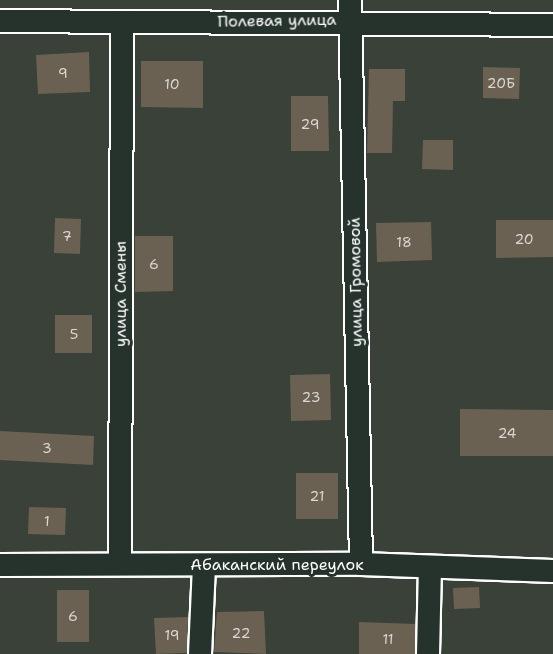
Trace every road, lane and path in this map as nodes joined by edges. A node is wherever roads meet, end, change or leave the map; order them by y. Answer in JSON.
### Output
{"nodes":[{"id":1,"x":351,"y":10,"type":"edge"},
{"id":2,"x":0,"y":21,"type":"edge"},
{"id":3,"x":122,"y":23,"type":"junction"},
{"id":4,"x":553,"y":25,"type":"edge"},
{"id":5,"x":120,"y":564,"type":"junction"},
{"id":6,"x":361,"y":564,"type":"junction"},
{"id":7,"x":0,"y":565,"type":"edge"},
{"id":8,"x":204,"y":565,"type":"junction"},
{"id":9,"x":430,"y":567,"type":"junction"},
{"id":10,"x":553,"y":571,"type":"edge"},
{"id":11,"x":200,"y":654,"type":"edge"},
{"id":12,"x":428,"y":654,"type":"edge"}],
"edges":[{"from":1,"to":3,"type":"street","name":"Полевая улица"},
{"from":1,"to":4,"type":"street","name":"Полевая улица"},
{"from":1,"to":6,"type":"street","name":"улица Громовой"},
{"from":2,"to":3,"type":"street","name":"Полевая улица"},
{"from":3,"to":5,"type":"street","name":"улица Смены"},
{"from":5,"to":7,"type":"street","name":"Абаканский переулок"},
{"from":5,"to":8,"type":"street","name":"Абаканский переулок"},
{"from":6,"to":8,"type":"street","name":"Абаканский переулок"},
{"from":6,"to":9,"type":"street","name":"Абаканский переулок"},
{"from":8,"to":11,"type":"street"},
{"from":9,"to":10,"type":"street","name":"Абаканский переулок"},
{"from":9,"to":12,"type":"street"}]}
